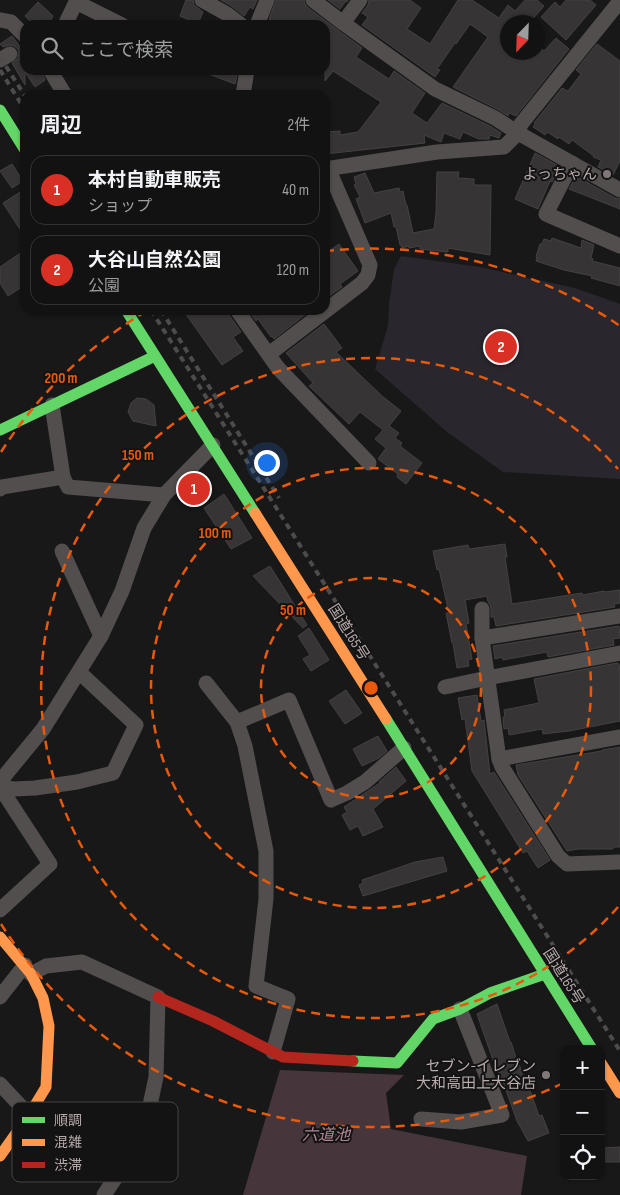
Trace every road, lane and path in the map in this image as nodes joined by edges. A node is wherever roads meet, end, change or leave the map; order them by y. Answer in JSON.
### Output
{"nodes":[{"id":1,"x":202,"y":0,"type":"edge"},
{"id":2,"x":267,"y":0,"type":"edge"},
{"id":3,"x":313,"y":0,"type":"edge"},
{"id":4,"x":360,"y":0,"type":"edge"},
{"id":5,"x":620,"y":1,"type":"edge"},
{"id":6,"x":0,"y":20,"type":"edge"},
{"id":7,"x":67,"y":20,"type":"edge"},
{"id":8,"x":112,"y":20,"type":"edge"},
{"id":9,"x":235,"y":20,"type":"edge"},
{"id":10,"x":259,"y":20,"type":"edge"},
{"id":11,"x":343,"y":24,"type":"junction"},
{"id":12,"x":20,"y":31,"type":"edge"},
{"id":13,"x":53,"y":75,"type":"edge"},
{"id":14,"x":246,"y":75,"type":"edge"},
{"id":15,"x":62,"y":90,"type":"edge"},
{"id":16,"x":244,"y":90,"type":"edge"},
{"id":17,"x":0,"y":110,"type":"edge"},
{"id":18,"x":518,"y":133,"type":"junction"},
{"id":19,"x":20,"y":142,"type":"edge"},
{"id":20,"x":572,"y":162,"type":"junction"},
{"id":21,"x":330,"y":167,"type":"edge"},
{"id":22,"x":330,"y":177,"type":"edge"},
{"id":23,"x":620,"y":190,"type":"edge"},
{"id":24,"x":620,"y":246,"type":"edge"},
{"id":25,"x":330,"y":307,"type":"edge"},
{"id":26,"x":129,"y":315,"type":"edge"},
{"id":27,"x":241,"y":315,"type":"edge"},
{"id":28,"x":320,"y":315,"type":"edge"},
{"id":29,"x":269,"y":354,"type":"junction"},
{"id":30,"x":155,"y":356,"type":"junction"},
{"id":31,"x":52,"y":405,"type":"junction"},
{"id":32,"x":0,"y":430,"type":"edge"},
{"id":33,"x":213,"y":445,"type":"junction"},
{"id":34,"x":369,"y":463,"type":"dead end"},
{"id":35,"x":63,"y":477,"type":"junction"},
{"id":36,"x":0,"y":489,"type":"edge"},
{"id":37,"x":164,"y":495,"type":"junction"},
{"id":38,"x":62,"y":551,"type":"dead end"},
{"id":39,"x":482,"y":609,"type":"dead end"},
{"id":40,"x":620,"y":616,"type":"edge"},
{"id":41,"x":101,"y":636,"type":"junction"},
{"id":42,"x":482,"y":638,"type":"junction"},
{"id":43,"x":620,"y":653,"type":"edge"},
{"id":44,"x":79,"y":672,"type":"junction"},
{"id":45,"x":487,"y":678,"type":"junction"},
{"id":46,"x":206,"y":683,"type":"dead end"},
{"id":47,"x":445,"y":687,"type":"dead end"},
{"id":48,"x":238,"y":722,"type":"junction"},
{"id":49,"x":620,"y":737,"type":"edge"},
{"id":50,"x":404,"y":748,"type":"junction"},
{"id":51,"x":499,"y":759,"type":"junction"},
{"id":52,"x":0,"y":786,"type":"edge"},
{"id":53,"x":620,"y":862,"type":"edge"},
{"id":54,"x":0,"y":910,"type":"edge"},
{"id":55,"x":0,"y":936,"type":"edge"},
{"id":56,"x":28,"y":970,"type":"junction"},
{"id":57,"x":545,"y":974,"type":"junction"},
{"id":58,"x":158,"y":997,"type":"junction"},
{"id":59,"x":0,"y":998,"type":"edge"},
{"id":60,"x":460,"y":1009,"type":"junction"},
{"id":61,"x":589,"y":1045,"type":"edge"},
{"id":62,"x":273,"y":1052,"type":"junction"},
{"id":63,"x":605,"y":1069,"type":"edge"},
{"id":64,"x":0,"y":1084,"type":"edge"},
{"id":65,"x":620,"y":1093,"type":"edge"},
{"id":66,"x":17,"y":1102,"type":"edge"},
{"id":67,"x":37,"y":1102,"type":"edge"},
{"id":68,"x":151,"y":1102,"type":"edge"},
{"id":69,"x":421,"y":1119,"type":"dead end"},
{"id":70,"x":12,"y":1139,"type":"edge"},
{"id":71,"x":0,"y":1156,"type":"edge"},
{"id":72,"x":113,"y":1182,"type":"edge"},
{"id":73,"x":104,"y":1195,"type":"edge"}],
"edges":[{"from":1,"to":9,"type":"street"},
{"from":2,"to":10,"type":"street"},
{"from":3,"to":11,"type":"street"},
{"from":4,"to":11,"type":"street"},
{"from":5,"to":18,"type":"street"},
{"from":6,"to":12,"type":"street"},
{"from":7,"to":8,"type":"street"},
{"from":11,"to":18,"type":"street"},
{"from":13,"to":15,"type":"street"},
{"from":14,"to":16,"type":"street"},
{"from":17,"to":19,"type":"main road"},
{"from":18,"to":20,"type":"street"},
{"from":18,"to":21,"type":"street"},
{"from":20,"to":23,"type":"street"},
{"from":20,"to":24,"type":"street"},
{"from":22,"to":25,"type":"street"},
{"from":26,"to":30,"type":"main road","name":"国道165号"},
{"from":27,"to":29,"type":"street"},
{"from":28,"to":29,"type":"street"},
{"from":29,"to":34,"type":"street"},
{"from":30,"to":31,"type":"main road"},
{"from":30,"to":33,"type":"main road","name":"国道165号"},
{"from":31,"to":32,"type":"main road"},
{"from":31,"to":35,"type":"street"},
{"from":33,"to":37,"type":"street"},
{"from":33,"to":50,"type":"main road","name":"国道165号"},
{"from":35,"to":36,"type":"street"},
{"from":35,"to":37,"type":"street"},
{"from":37,"to":41,"type":"street"},
{"from":38,"to":41,"type":"street"},
{"from":39,"to":42,"type":"street"},
{"from":40,"to":42,"type":"street"},
{"from":41,"to":44,"type":"street"},
{"from":42,"to":45,"type":"street"},
{"from":43,"to":45,"type":"street"},
{"from":44,"to":52,"type":"street"},
{"from":44,"to":52,"type":"street"},
{"from":45,"to":47,"type":"street"},
{"from":45,"to":51,"type":"street"},
{"from":46,"to":48,"type":"street"},
{"from":48,"to":50,"type":"street"},
{"from":48,"to":62,"type":"street"},
{"from":49,"to":51,"type":"street"},
{"from":50,"to":57,"type":"main road","name":"国道165号"},
{"from":51,"to":53,"type":"street"},
{"from":52,"to":54,"type":"street"},
{"from":55,"to":56,"type":"main road"},
{"from":56,"to":58,"type":"street"},
{"from":56,"to":59,"type":"street"},
{"from":56,"to":67,"type":"main road"},
{"from":57,"to":60,"type":"main road"},
{"from":57,"to":61,"type":"main road","name":"国道165号"},
{"from":58,"to":62,"type":"main road"},
{"from":58,"to":68,"type":"street"},
{"from":60,"to":62,"type":"main road"},
{"from":60,"to":69,"type":"street"},
{"from":63,"to":65,"type":"main road"},
{"from":64,"to":66,"type":"street"},
{"from":70,"to":71,"type":"main road"},
{"from":72,"to":73,"type":"street"}]}
